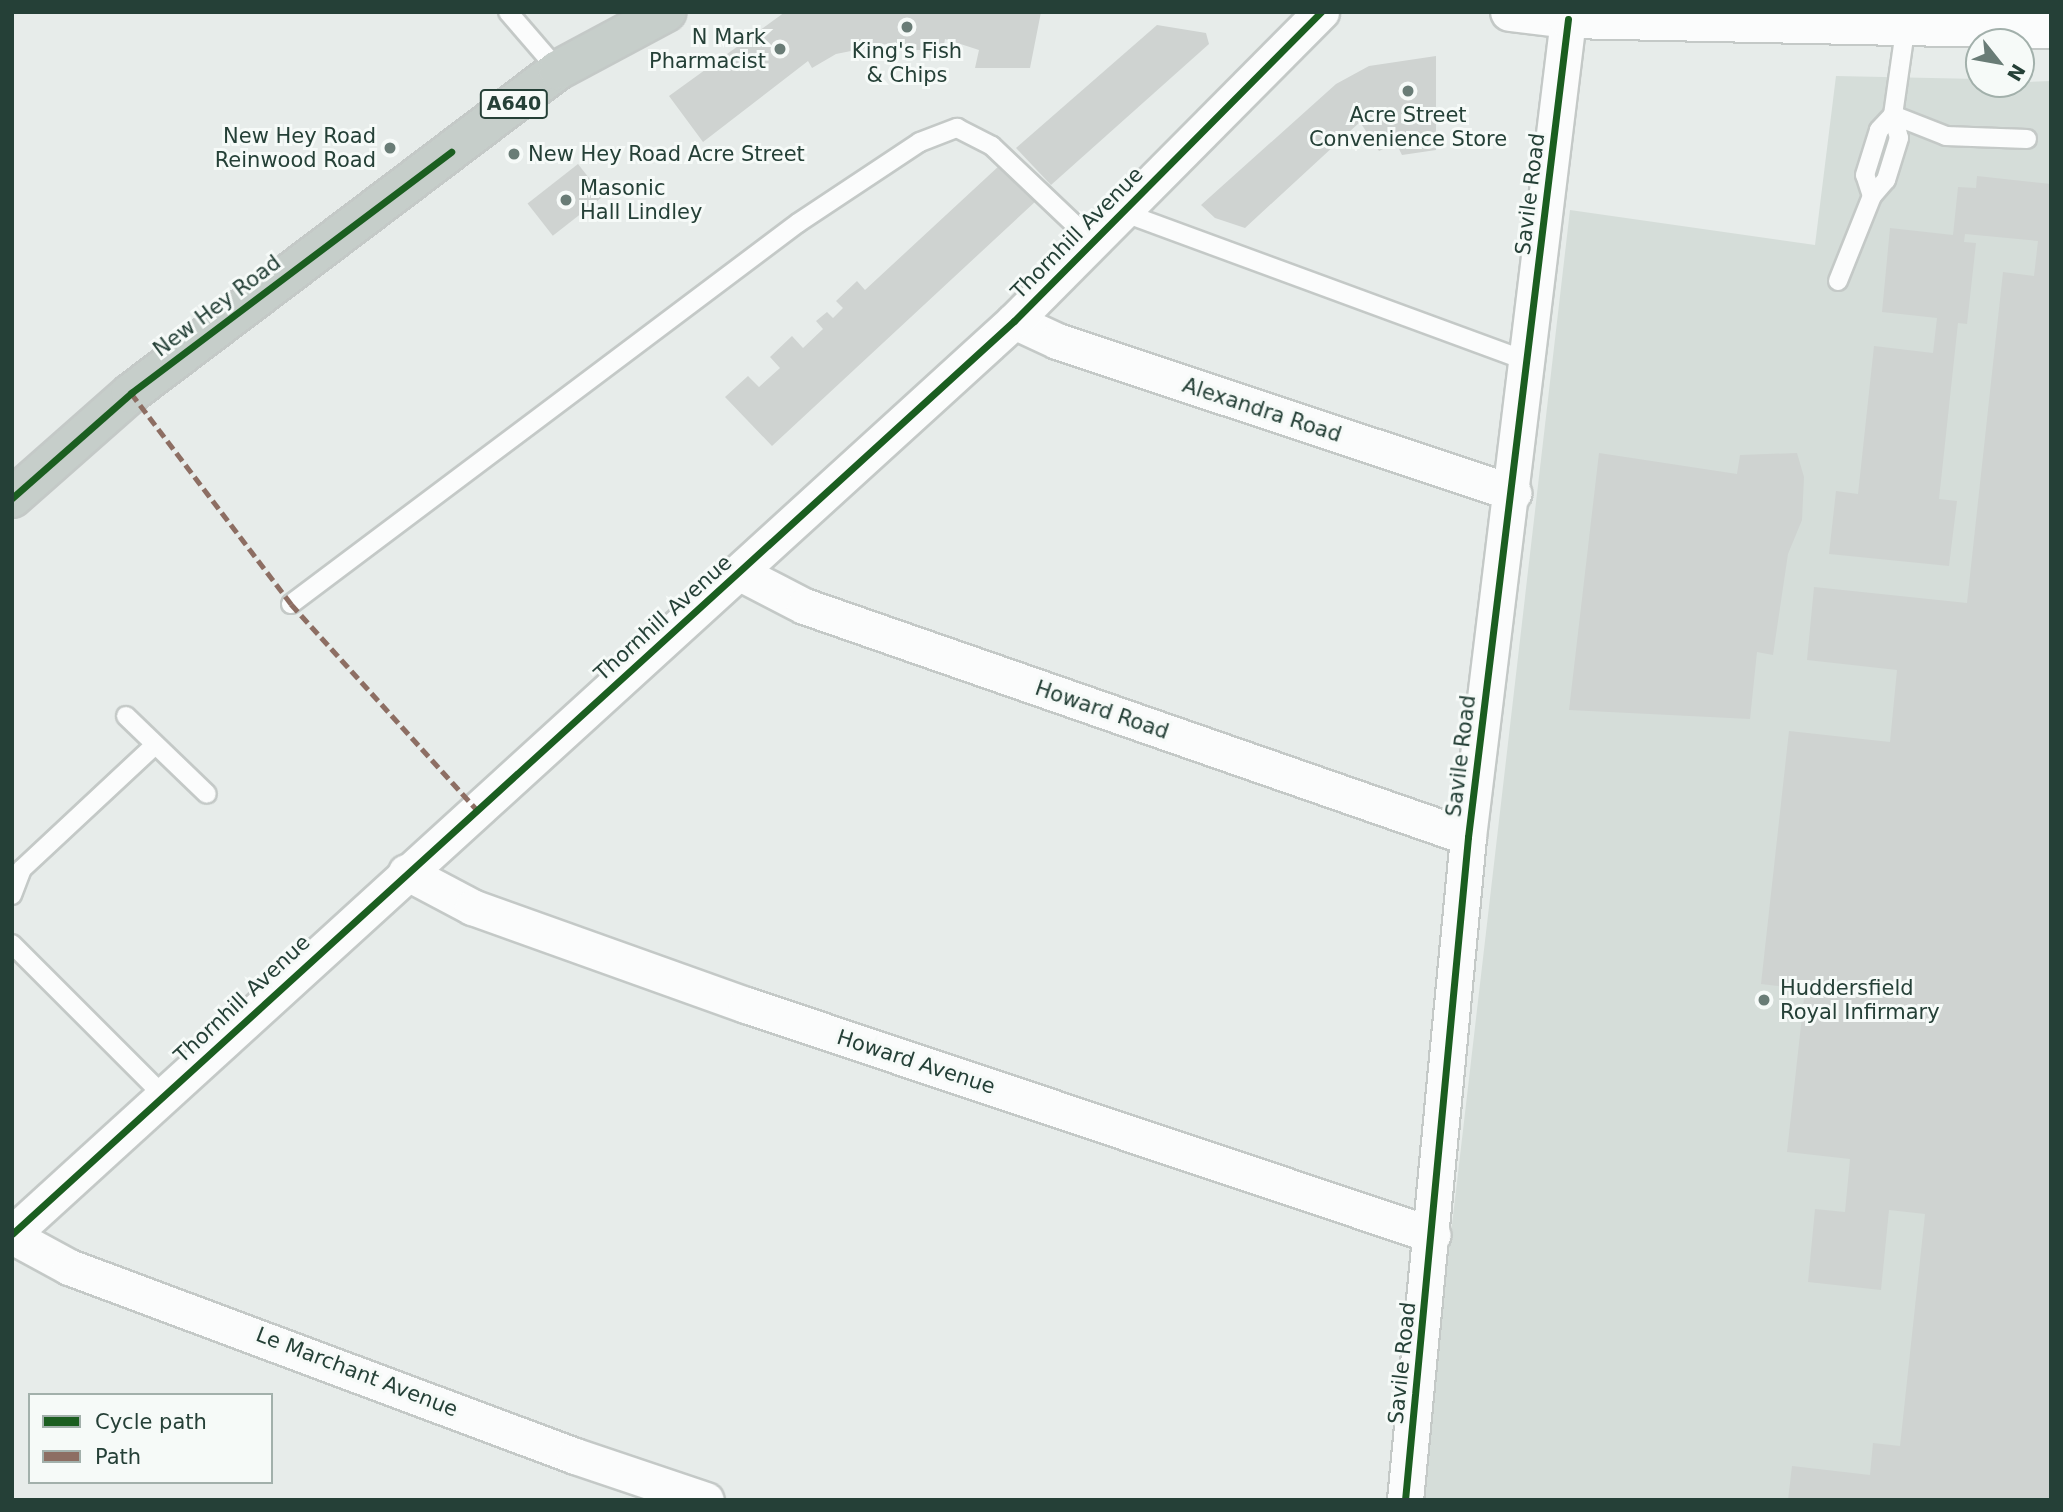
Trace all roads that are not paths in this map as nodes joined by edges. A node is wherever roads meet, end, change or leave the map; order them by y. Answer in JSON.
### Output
{"nodes":[{"id":1,"x":508,"y":12,"type":"edge"},
{"id":2,"x":624,"y":12,"type":"edge"},
{"id":3,"x":666,"y":12,"type":"edge"},
{"id":4,"x":1321,"y":12,"type":"edge"},
{"id":5,"x":1510,"y":12,"type":"edge"},
{"id":6,"x":1668,"y":15,"type":"edge"},
{"id":7,"x":1568,"y":19,"type":"junction"},
{"id":8,"x":1906,"y":24,"type":"junction"},
{"id":9,"x":2051,"y":29,"type":"edge"},
{"id":10,"x":568,"y":64,"type":"junction"},
{"id":11,"x":1893,"y":115,"type":"junction"},
{"id":12,"x":2027,"y":139,"type":"dead end"},
{"id":13,"x":1122,"y":212,"type":"junction"},
{"id":14,"x":1093,"y":242,"type":"junction"},
{"id":15,"x":1838,"y":281,"type":"dead end"},
{"id":16,"x":1014,"y":321,"type":"junction"},
{"id":17,"x":1529,"y":362,"type":"junction"},
{"id":18,"x":1513,"y":494,"type":"junction"},
{"id":19,"x":12,"y":498,"type":"edge"},
{"id":20,"x":740,"y":573,"type":"junction"},
{"id":21,"x":291,"y":604,"type":"dead end"},
{"id":22,"x":126,"y":716,"type":"dead end"},
{"id":23,"x":153,"y":747,"type":"junction"},
{"id":24,"x":207,"y":794,"type":"dead end"},
{"id":25,"x":1468,"y":837,"type":"junction"},
{"id":26,"x":406,"y":872,"type":"junction"},
{"id":27,"x":12,"y":895,"type":"edge"},
{"id":28,"x":12,"y":944,"type":"edge"},
{"id":29,"x":163,"y":1096,"type":"junction"},
{"id":30,"x":12,"y":1235,"type":"edge"},
{"id":31,"x":1433,"y":1235,"type":"junction"},
{"id":32,"x":706,"y":1500,"type":"edge"},
{"id":33,"x":1405,"y":1500,"type":"edge"}],
"edges":[{"from":1,"to":10,"type":"lane"},
{"from":2,"to":10,"type":"highway","name":"New Hey Road","number":"A640"},
{"from":3,"to":10,"type":"highway","name":"New Hey Road","number":"A640"},
{"from":4,"to":13,"type":"street","name":"Thornhill Avenue"},
{"from":5,"to":7,"type":"street"},
{"from":6,"to":7,"type":"street"},
{"from":6,"to":8,"type":"street"},
{"from":7,"to":17,"type":"street","name":"Savile Road"},
{"from":8,"to":9,"type":"street"},
{"from":8,"to":11,"type":"lane"},
{"from":10,"to":19,"type":"highway","name":"New Hey Road","number":"A640"},
{"from":11,"to":12,"type":"lane"},
{"from":11,"to":15,"type":"lane"},
{"from":13,"to":14,"type":"street","name":"Thornhill Avenue"},
{"from":13,"to":17,"type":"lane"},
{"from":14,"to":16,"type":"street","name":"Thornhill Avenue"},
{"from":14,"to":21,"type":"lane"},
{"from":16,"to":18,"type":"street","name":"Alexandra Road"},
{"from":16,"to":20,"type":"street","name":"Thornhill Avenue"},
{"from":17,"to":18,"type":"street","name":"Savile Road"},
{"from":18,"to":25,"type":"street","name":"Savile Road"},
{"from":20,"to":25,"type":"street","name":"Howard Road"},
{"from":20,"to":26,"type":"street","name":"Thornhill Avenue"},
{"from":22,"to":23,"type":"lane"},
{"from":23,"to":24,"type":"lane"},
{"from":23,"to":27,"type":"lane"},
{"from":25,"to":31,"type":"street","name":"Savile Road"},
{"from":26,"to":29,"type":"street","name":"Thornhill Avenue"},
{"from":26,"to":31,"type":"street","name":"Howard Avenue"},
{"from":28,"to":29,"type":"lane"},
{"from":29,"to":30,"type":"street","name":"Thornhill Avenue"},
{"from":30,"to":32,"type":"street","name":"Le Marchant Avenue"},
{"from":31,"to":33,"type":"street","name":"Savile Road"}]}
